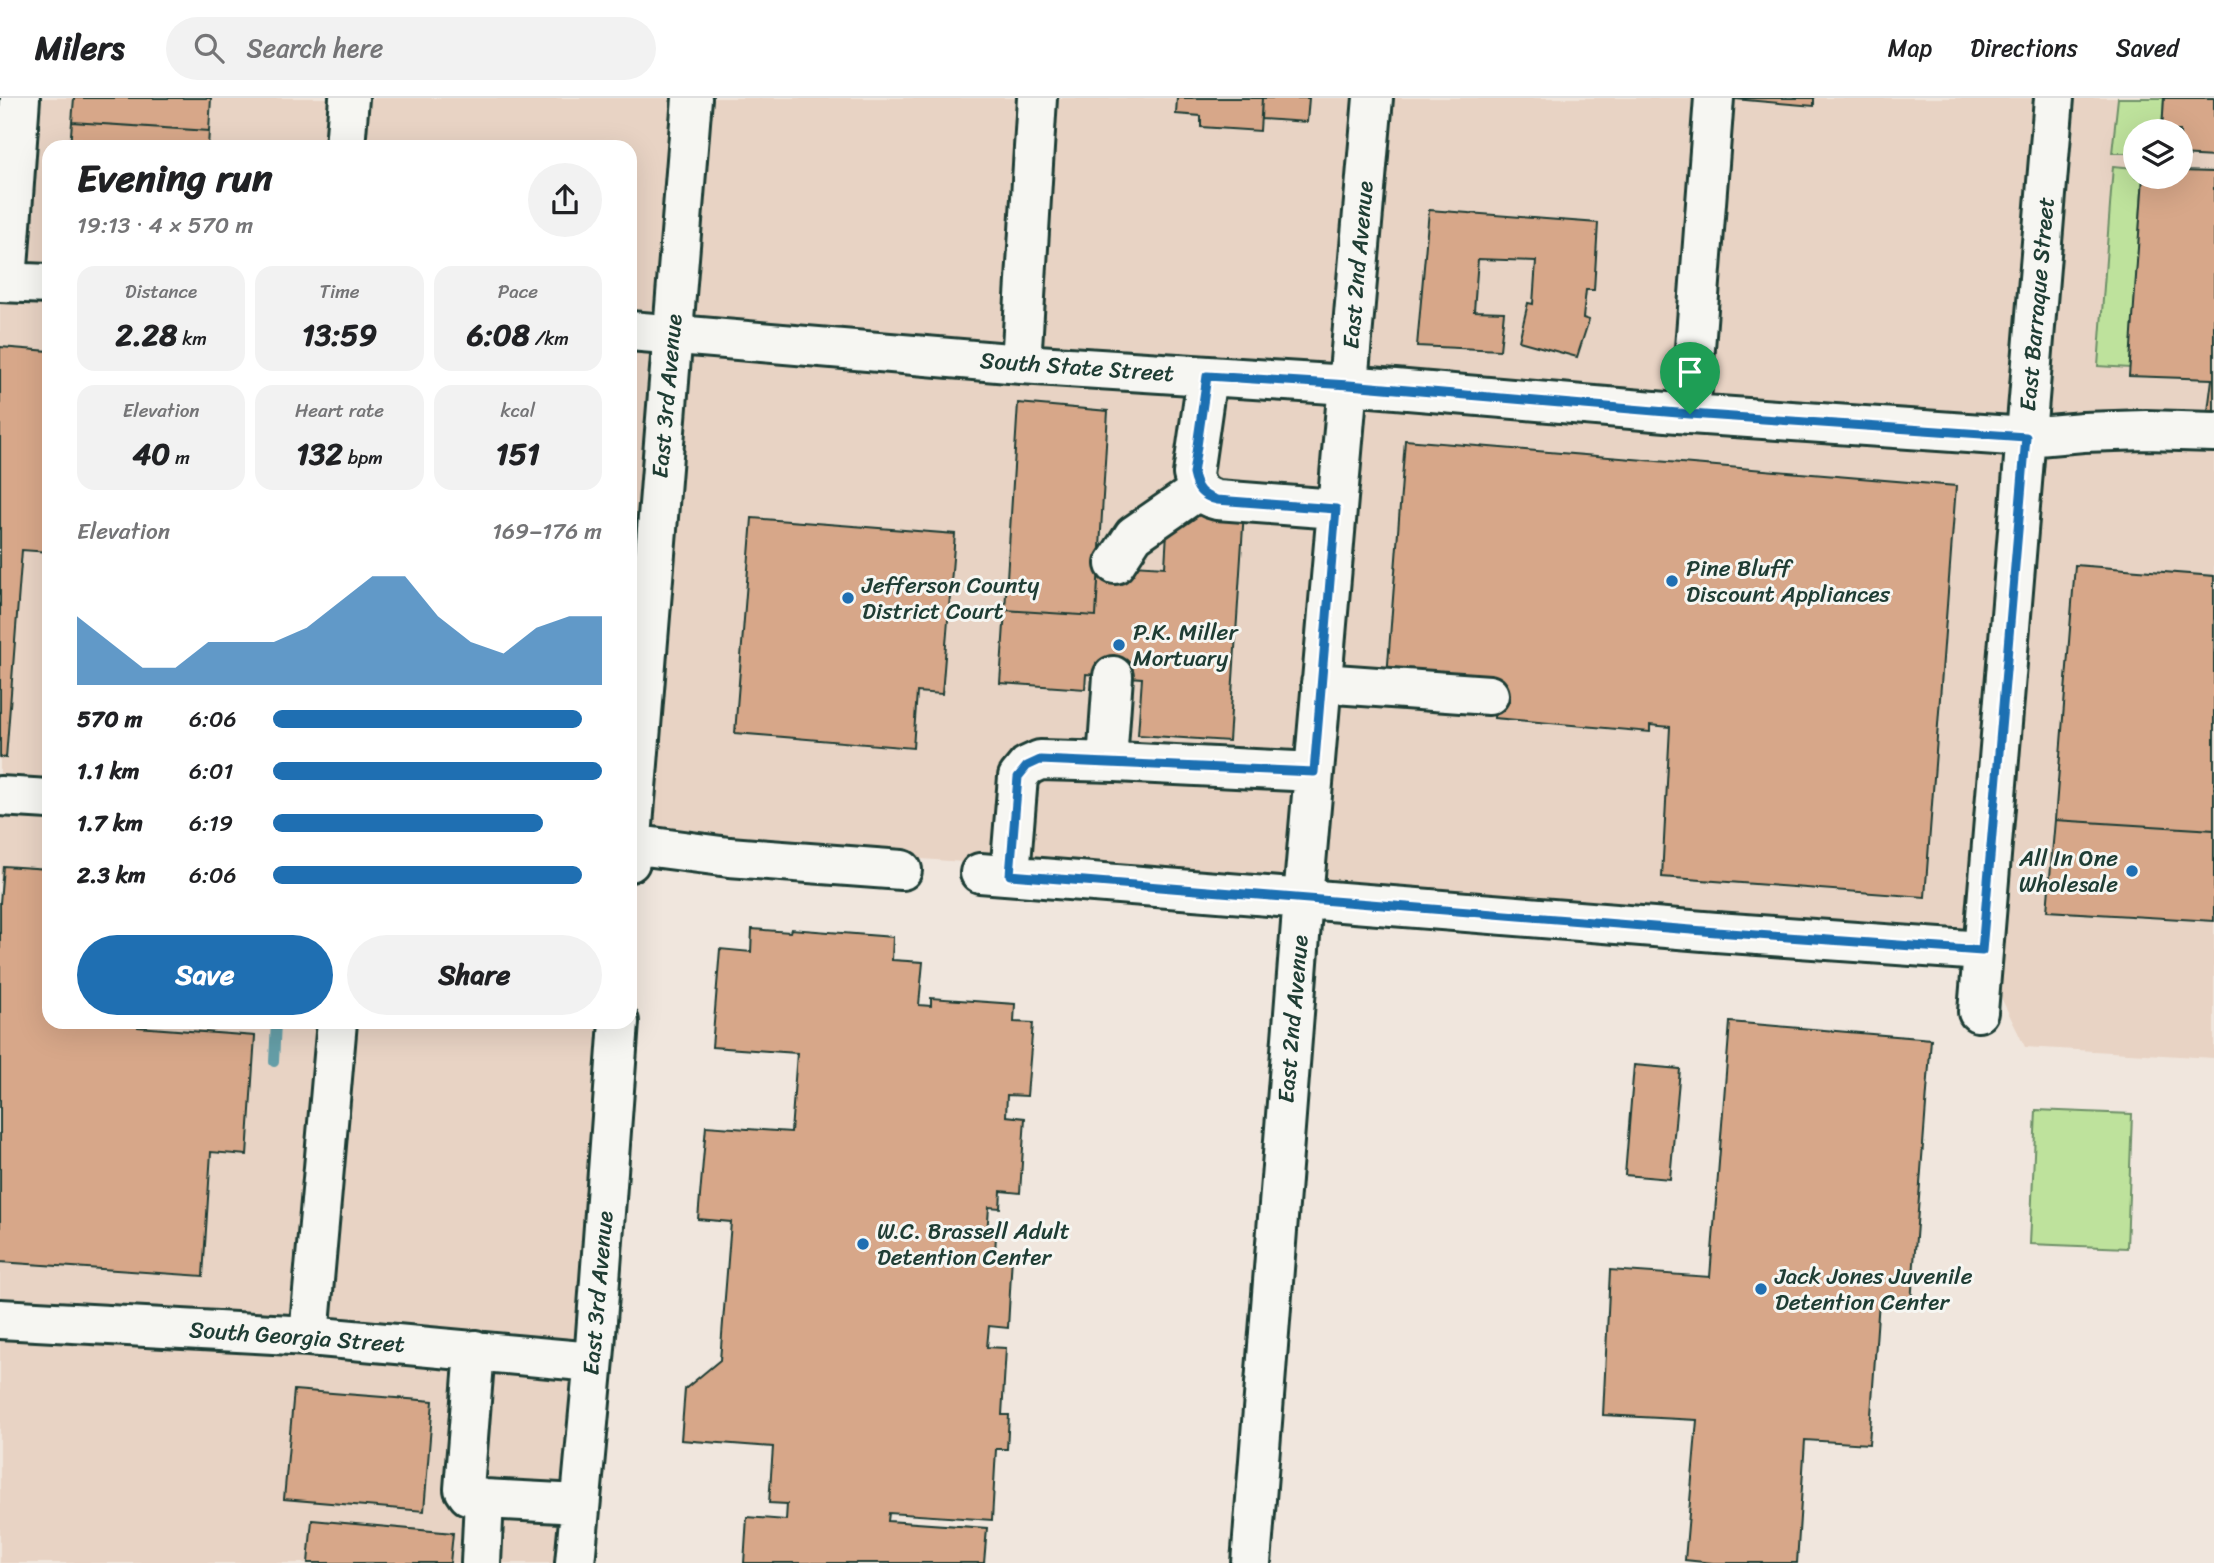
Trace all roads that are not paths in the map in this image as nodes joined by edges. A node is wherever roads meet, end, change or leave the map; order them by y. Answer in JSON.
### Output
{"nodes":[{"id":1,"x":20,"y":98,"type":"edge"},
{"id":2,"x":349,"y":98,"type":"edge"},
{"id":3,"x":692,"y":98,"type":"edge"},
{"id":4,"x":1037,"y":98,"type":"edge"},
{"id":5,"x":1373,"y":98,"type":"edge"},
{"id":6,"x":1714,"y":98,"type":"edge"},
{"id":7,"x":2054,"y":98,"type":"edge"},
{"id":8,"x":346,"y":140,"type":"edge"},
{"id":9,"x":3,"y":282,"type":"edge"},
{"id":10,"x":42,"y":285,"type":"edge"},
{"id":11,"x":637,"y":331,"type":"edge"},
{"id":12,"x":673,"y":334,"type":"junction"},
{"id":13,"x":1021,"y":364,"type":"junction"},
{"id":14,"x":1207,"y":376,"type":"junction"},
{"id":15,"x":1349,"y":385,"type":"junction"},
{"id":16,"x":1690,"y":414,"type":"junction"},
{"id":17,"x":2214,"y":432,"type":"edge"},
{"id":18,"x":2026,"y":437,"type":"junction"},
{"id":19,"x":1199,"y":490,"type":"junction"},
{"id":20,"x":1336,"y":509,"type":"junction"},
{"id":21,"x":1115,"y":564,"type":"dead end"},
{"id":22,"x":1113,"y":676,"type":"dead end"},
{"id":23,"x":1321,"y":683,"type":"junction"},
{"id":24,"x":1489,"y":695,"type":"dead end"},
{"id":25,"x":1116,"y":762,"type":"junction"},
{"id":26,"x":637,"y":766,"type":"edge"},
{"id":27,"x":1314,"y":772,"type":"junction"},
{"id":28,"x":0,"y":796,"type":"edge"},
{"id":29,"x":42,"y":799,"type":"edge"},
{"id":30,"x":637,"y":850,"type":"edge"},
{"id":31,"x":902,"y":870,"type":"dead end"},
{"id":32,"x":1303,"y":898,"type":"junction"},
{"id":33,"x":1982,"y":951,"type":"junction"},
{"id":34,"x":1978,"y":1012,"type":"dead end"},
{"id":35,"x":336,"y":1029,"type":"edge"},
{"id":36,"x":618,"y":1029,"type":"edge"},
{"id":37,"x":0,"y":1319,"type":"edge"},
{"id":38,"x":309,"y":1336,"type":"junction"},
{"id":39,"x":475,"y":1350,"type":"junction"},
{"id":40,"x":593,"y":1362,"type":"junction"},
{"id":41,"x":484,"y":1499,"type":"junction"},
{"id":42,"x":579,"y":1504,"type":"junction"},
{"id":43,"x":481,"y":1563,"type":"edge"},
{"id":44,"x":575,"y":1563,"type":"edge"},
{"id":45,"x":1251,"y":1563,"type":"edge"}],
"edges":[{"from":1,"to":9,"type":"street"},
{"from":2,"to":8,"type":"street"},
{"from":3,"to":12,"type":"street","name":"East 3rd Avenue"},
{"from":4,"to":13,"type":"street"},
{"from":5,"to":15,"type":"street","name":"East 2nd Avenue"},
{"from":6,"to":16,"type":"street"},
{"from":7,"to":18,"type":"street","name":"East Barraque Street"},
{"from":9,"to":10,"type":"street"},
{"from":11,"to":12,"type":"street","name":"South State Street"},
{"from":12,"to":13,"type":"street","name":"South State Street"},
{"from":12,"to":26,"type":"street","name":"East 3rd Avenue"},
{"from":13,"to":14,"type":"street","name":"South State Street"},
{"from":14,"to":15,"type":"street","name":"South State Street"},
{"from":14,"to":19,"type":"street"},
{"from":15,"to":16,"type":"street","name":"South State Street"},
{"from":15,"to":20,"type":"street","name":"East 2nd Avenue"},
{"from":16,"to":18,"type":"street","name":"South State Street"},
{"from":17,"to":18,"type":"street","name":"South State Street"},
{"from":18,"to":33,"type":"street","name":"East Barraque Street"},
{"from":19,"to":20,"type":"street"},
{"from":19,"to":21,"type":"street"},
{"from":20,"to":23,"type":"street","name":"East 2nd Avenue"},
{"from":22,"to":25,"type":"street"},
{"from":23,"to":24,"type":"street"},
{"from":23,"to":27,"type":"street","name":"East 2nd Avenue"},
{"from":25,"to":27,"type":"street"},
{"from":25,"to":32,"type":"street"},
{"from":27,"to":32,"type":"street","name":"East 2nd Avenue"},
{"from":28,"to":29,"type":"street"},
{"from":30,"to":31,"type":"street"},
{"from":32,"to":33,"type":"street"},
{"from":32,"to":45,"type":"street","name":"East 2nd Avenue"},
{"from":33,"to":34,"type":"street","name":"East Barraque Street"},
{"from":35,"to":38,"type":"street"},
{"from":36,"to":40,"type":"street","name":"East 3rd Avenue"},
{"from":37,"to":38,"type":"street","name":"South Georgia Street"},
{"from":38,"to":39,"type":"street","name":"South Georgia Street"},
{"from":39,"to":40,"type":"street","name":"South Georgia Street"},
{"from":39,"to":41,"type":"street"},
{"from":40,"to":42,"type":"street","name":"East 3rd Avenue"},
{"from":41,"to":42,"type":"street"},
{"from":41,"to":43,"type":"street"},
{"from":42,"to":44,"type":"street","name":"East 3rd Avenue"}]}
